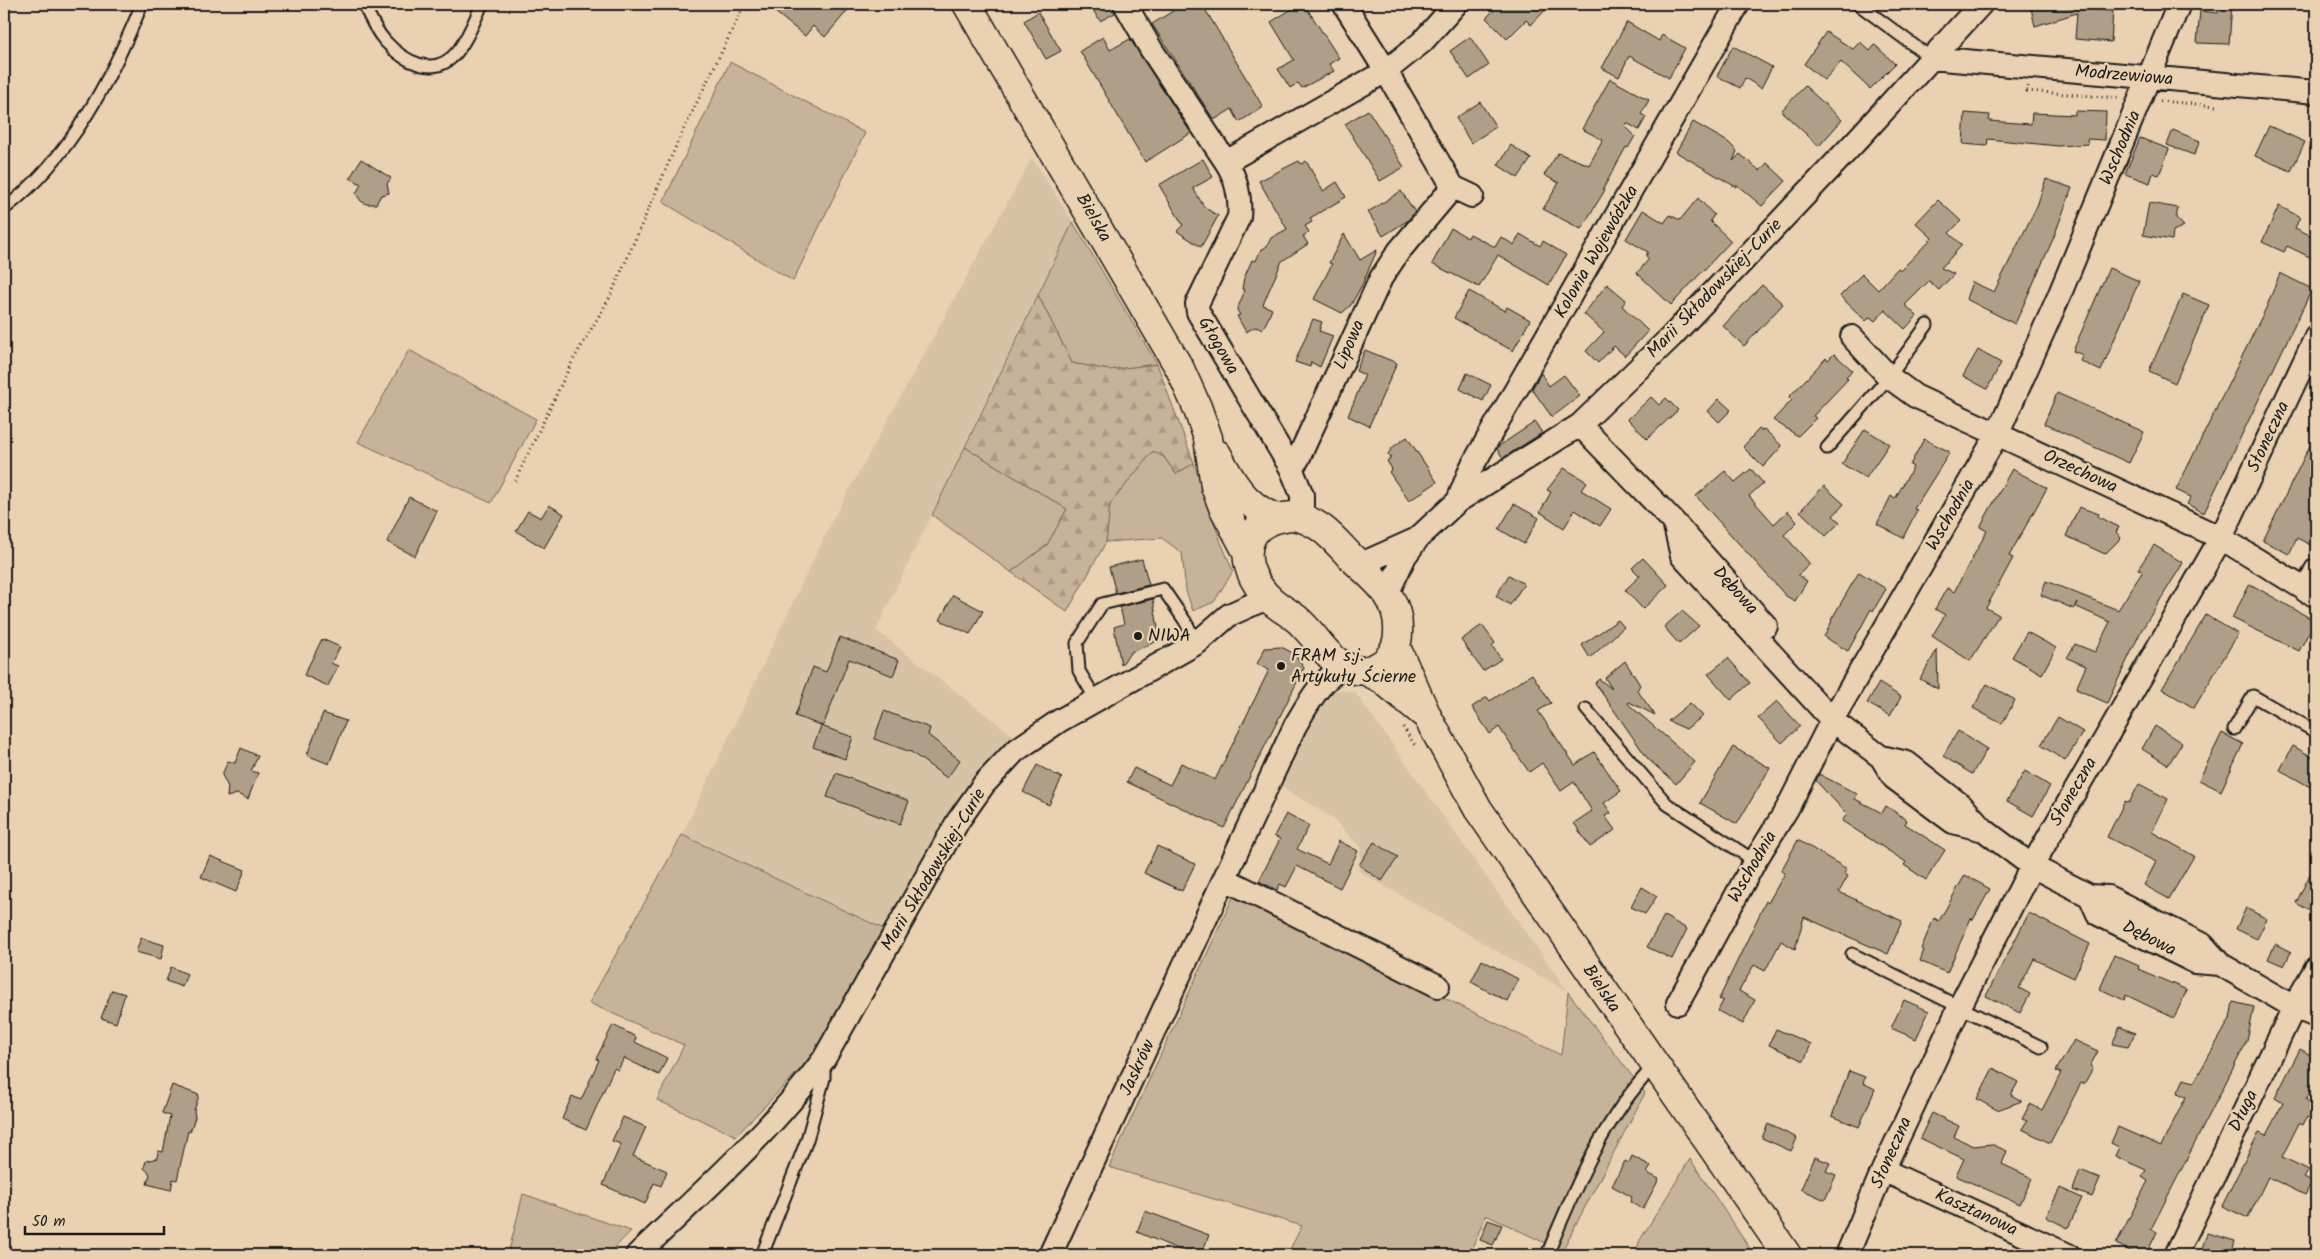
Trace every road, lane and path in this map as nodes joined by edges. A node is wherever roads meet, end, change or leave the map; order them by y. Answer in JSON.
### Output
{"nodes":[{"id":1,"x":142,"y":4,"type":"edge"},
{"id":2,"x":364,"y":4,"type":"edge"},
{"id":3,"x":482,"y":4,"type":"edge"},
{"id":4,"x":745,"y":4,"type":"edge"},
{"id":5,"x":966,"y":4,"type":"edge"},
{"id":6,"x":1125,"y":4,"type":"edge"},
{"id":7,"x":1344,"y":4,"type":"edge"},
{"id":8,"x":1456,"y":4,"type":"edge"},
{"id":9,"x":1738,"y":4,"type":"edge"},
{"id":10,"x":1858,"y":4,"type":"edge"},
{"id":11,"x":1981,"y":4,"type":"edge"},
{"id":12,"x":2179,"y":4,"type":"edge"},
{"id":13,"x":1931,"y":58,"type":"junction"},
{"id":14,"x":1386,"y":71,"type":"junction"},
{"id":15,"x":2150,"y":79,"type":"junction"},
{"id":16,"x":2028,"y":81,"type":"dead end"},
{"id":17,"x":2316,"y":92,"type":"edge"},
{"id":18,"x":2141,"y":100,"type":"junction"},
{"id":19,"x":2219,"y":106,"type":"dead end"},
{"id":20,"x":1226,"y":162,"type":"junction"},
{"id":21,"x":4,"y":209,"type":"edge"},
{"id":22,"x":1927,"y":325,"type":"dead end"},
{"id":23,"x":1852,"y":337,"type":"dead end"},
{"id":24,"x":2316,"y":337,"type":"edge"},
{"id":25,"x":1889,"y":377,"type":"junction"},
{"id":26,"x":1580,"y":425,"type":"junction"},
{"id":27,"x":1998,"y":433,"type":"junction"},
{"id":28,"x":1208,"y":438,"type":"junction"},
{"id":29,"x":1828,"y":448,"type":"dead end"},
{"id":30,"x":1291,"y":468,"type":"junction"},
{"id":31,"x":515,"y":481,"type":"dead end"},
{"id":32,"x":1458,"y":501,"type":"junction"},
{"id":33,"x":1289,"y":518,"type":"junction"},
{"id":34,"x":1418,"y":538,"type":"junction"},
{"id":35,"x":2221,"y":538,"type":"junction"},
{"id":36,"x":1249,"y":563,"type":"junction"},
{"id":37,"x":1359,"y":565,"type":"junction"},
{"id":38,"x":2316,"y":570,"type":"edge"},
{"id":39,"x":1388,"y":592,"type":"junction"},
{"id":40,"x":2311,"y":594,"type":"edge"},
{"id":41,"x":1269,"y":598,"type":"junction"},
{"id":42,"x":1229,"y":615,"type":"junction"},
{"id":43,"x":1197,"y":643,"type":"junction"},
{"id":44,"x":1396,"y":647,"type":"junction"},
{"id":45,"x":1345,"y":662,"type":"junction"},
{"id":46,"x":1097,"y":701,"type":"junction"},
{"id":47,"x":1586,"y":710,"type":"dead end"},
{"id":48,"x":1427,"y":716,"type":"junction"},
{"id":49,"x":1832,"y":720,"type":"junction"},
{"id":50,"x":2234,"y":729,"type":"dead end"},
{"id":51,"x":2316,"y":732,"type":"edge"},
{"id":52,"x":1755,"y":861,"type":"junction"},
{"id":53,"x":2032,"y":866,"type":"junction"},
{"id":54,"x":1225,"y":880,"type":"junction"},
{"id":55,"x":1852,"y":954,"type":"dead end"},
{"id":56,"x":2316,"y":968,"type":"edge"},
{"id":57,"x":1438,"y":986,"type":"dead end"},
{"id":58,"x":1678,"y":1003,"type":"dead end"},
{"id":59,"x":1960,"y":1006,"type":"junction"},
{"id":60,"x":2294,"y":1007,"type":"junction"},
{"id":61,"x":2316,"y":1016,"type":"edge"},
{"id":62,"x":2042,"y":1047,"type":"dead end"},
{"id":63,"x":824,"y":1059,"type":"junction"},
{"id":64,"x":1654,"y":1066,"type":"junction"},
{"id":65,"x":1883,"y":1170,"type":"junction"},
{"id":66,"x":638,"y":1255,"type":"edge"},
{"id":67,"x":762,"y":1255,"type":"edge"},
{"id":68,"x":1050,"y":1255,"type":"edge"},
{"id":69,"x":1547,"y":1255,"type":"edge"},
{"id":70,"x":1787,"y":1255,"type":"edge"},
{"id":71,"x":1847,"y":1255,"type":"edge"},
{"id":72,"x":2068,"y":1255,"type":"edge"},
{"id":73,"x":2176,"y":1255,"type":"edge"}],
"edges":[{"from":1,"to":21,"type":"lane"},
{"from":2,"to":3,"type":"lane"},
{"from":4,"to":31,"type":"path"},
{"from":5,"to":28,"type":"main road","name":"Bielska"},
{"from":6,"to":20,"type":"street","name":"Głogowa"},
{"from":7,"to":14,"type":"street","name":"Lipowa"},
{"from":8,"to":14,"type":"street"},
{"from":9,"to":32,"type":"street","name":"Kolonia Wojewódzka"},
{"from":10,"to":13,"type":"lane"},
{"from":11,"to":13,"type":"street","name":"Marii Skłodowskiej-Curie"},
{"from":12,"to":15,"type":"street","name":"Wschodnia"},
{"from":13,"to":15,"type":"street","name":"Modrzewiowa"},
{"from":13,"to":26,"type":"street","name":"Marii Skłodowskiej-Curie"},
{"from":14,"to":20,"type":"street"},
{"from":14,"to":30,"type":"street","name":"Lipowa"},
{"from":15,"to":17,"type":"street","name":"Modrzewiowa"},
{"from":15,"to":18,"type":"street","name":"Wschodnia"},
{"from":16,"to":18,"type":"path"},
{"from":18,"to":19,"type":"path"},
{"from":18,"to":27,"type":"street","name":"Wschodnia"},
{"from":20,"to":30,"type":"street","name":"Głogowa"},
{"from":22,"to":25,"type":"lane"},
{"from":23,"to":25,"type":"street","name":"Orzechowa"},
{"from":24,"to":35,"type":"street","name":"Słoneczna"},
{"from":25,"to":27,"type":"street","name":"Orzechowa"},
{"from":25,"to":29,"type":"lane"},
{"from":26,"to":32,"type":"street","name":"Marii Skłodowskiej-Curie"},
{"from":26,"to":49,"type":"street","name":"Dębowa"},
{"from":27,"to":35,"type":"street","name":"Orzechowa"},
{"from":27,"to":49,"type":"street","name":"Wschodnia"},
{"from":28,"to":33,"type":"main road","name":"Bielska"},
{"from":28,"to":36,"type":"main road","name":"Bielska"},
{"from":30,"to":33,"type":"street"},
{"from":32,"to":34,"type":"street","name":"Marii Skłodowskiej-Curie"},
{"from":33,"to":36,"type":"main road"},
{"from":33,"to":37,"type":"main road","name":"Bielska"},
{"from":34,"to":37,"type":"street","name":"Marii Skłodowskiej-Curie"},
{"from":34,"to":39,"type":"street","name":"Marii Skłodowskiej-Curie"},
{"from":35,"to":40,"type":"street","name":"Orzechowa"},
{"from":35,"to":53,"type":"street","name":"Słoneczna"},
{"from":36,"to":41,"type":"main road","name":"Bielska"},
{"from":36,"to":42,"type":"street","name":"Marii Skłodowskiej-Curie"},
{"from":37,"to":39,"type":"main road","name":"Bielska"},
{"from":38,"to":40,"type":"street"},
{"from":39,"to":44,"type":"main road"},
{"from":41,"to":42,"type":"street","name":"Marii Skłodowskiej-Curie"},
{"from":41,"to":45,"type":"main road","name":"Bielska"},
{"from":42,"to":43,"type":"street","name":"Marii Skłodowskiej-Curie"},
{"from":43,"to":46,"type":"street","name":"Marii Skłodowskiej-Curie"},
{"from":43,"to":46,"type":"lane"},
{"from":44,"to":45,"type":"main road"},
{"from":44,"to":48,"type":"main road","name":"Bielska"},
{"from":45,"to":48,"type":"main road","name":"Bielska"},
{"from":45,"to":54,"type":"street","name":"Jaskrów"},
{"from":46,"to":63,"type":"street","name":"Marii Skłodowskiej-Curie"},
{"from":47,"to":52,"type":"lane"},
{"from":48,"to":64,"type":"main road","name":"Bielska"},
{"from":49,"to":52,"type":"street","name":"Wschodnia"},
{"from":49,"to":53,"type":"street","name":"Dębowa"},
{"from":50,"to":51,"type":"lane"},
{"from":52,"to":58,"type":"street","name":"Wschodnia"},
{"from":53,"to":59,"type":"street","name":"Słoneczna"},
{"from":53,"to":60,"type":"street","name":"Dębowa"},
{"from":54,"to":57,"type":"street"},
{"from":54,"to":68,"type":"street","name":"Jaskrów"},
{"from":55,"to":59,"type":"lane"},
{"from":56,"to":60,"type":"street","name":"Długa"},
{"from":59,"to":62,"type":"lane"},
{"from":59,"to":65,"type":"street","name":"Słoneczna"},
{"from":60,"to":61,"type":"street","name":"Dębowa"},
{"from":60,"to":73,"type":"street","name":"Długa"},
{"from":63,"to":66,"type":"street","name":"Marii Skłodowskiej-Curie"},
{"from":63,"to":67,"type":"lane","name":"Marii Skłodowskiej-Curie"},
{"from":64,"to":69,"type":"lane"},
{"from":64,"to":70,"type":"main road","name":"Bielska"},
{"from":65,"to":71,"type":"street","name":"Słoneczna"},
{"from":65,"to":72,"type":"street","name":"Kasztanowa"}]}
